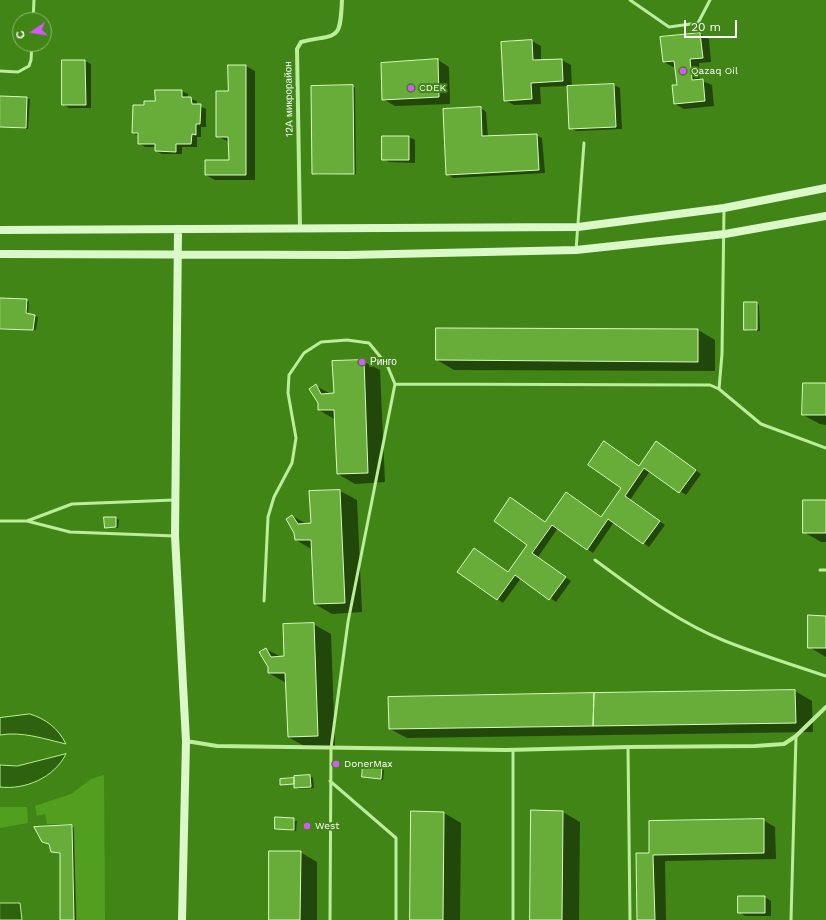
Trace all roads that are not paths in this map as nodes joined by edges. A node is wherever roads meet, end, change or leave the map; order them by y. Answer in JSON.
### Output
{"nodes":[{"id":1,"x":34,"y":0,"type":"edge"},
{"id":2,"x":342,"y":0,"type":"edge"},
{"id":3,"x":630,"y":0,"type":"edge"},
{"id":4,"x":710,"y":0,"type":"edge"},
{"id":5,"x":33,"y":12,"type":"edge"},
{"id":6,"x":31,"y":52,"type":"edge"},
{"id":7,"x":0,"y":71,"type":"edge"},
{"id":8,"x":584,"y":143,"type":"dead end"},
{"id":9,"x":826,"y":188,"type":"edge"},
{"id":10,"x":724,"y":208,"type":"junction"},
{"id":11,"x":826,"y":216,"type":"edge"},
{"id":12,"x":578,"y":227,"type":"junction"},
{"id":13,"x":300,"y":228,"type":"junction"},
{"id":14,"x":178,"y":229,"type":"junction"},
{"id":15,"x":0,"y":230,"type":"edge"},
{"id":16,"x":725,"y":234,"type":"junction"},
{"id":17,"x":576,"y":250,"type":"junction"},
{"id":18,"x":0,"y":254,"type":"edge"},
{"id":19,"x":178,"y":254,"type":"junction"},
{"id":20,"x":395,"y":384,"type":"junction"},
{"id":21,"x":719,"y":389,"type":"junction"},
{"id":22,"x":826,"y":448,"type":"edge"},
{"id":23,"x":175,"y":500,"type":"junction"},
{"id":24,"x":0,"y":521,"type":"edge"},
{"id":25,"x":27,"y":521,"type":"junction"},
{"id":26,"x":175,"y":536,"type":"junction"},
{"id":27,"x":594,"y":560,"type":"dead end"},
{"id":28,"x":820,"y":570,"type":"dead end"},
{"id":29,"x":826,"y":570,"type":"edge"},
{"id":30,"x":264,"y":601,"type":"dead end"},
{"id":31,"x":826,"y":676,"type":"edge"},
{"id":32,"x":826,"y":707,"type":"edge"},
{"id":33,"x":796,"y":736,"type":"junction"},
{"id":34,"x":186,"y":741,"type":"junction"},
{"id":35,"x":628,"y":747,"type":"junction"},
{"id":36,"x":331,"y":748,"type":"junction"},
{"id":37,"x":513,"y":750,"type":"junction"},
{"id":38,"x":330,"y":781,"type":"junction"},
{"id":39,"x":182,"y":920,"type":"edge"},
{"id":40,"x":330,"y":920,"type":"edge"},
{"id":41,"x":396,"y":920,"type":"edge"},
{"id":42,"x":513,"y":920,"type":"edge"},
{"id":43,"x":630,"y":920,"type":"edge"},
{"id":44,"x":791,"y":920,"type":"edge"}],
"edges":[{"from":1,"to":5,"type":"lane"},
{"from":2,"to":13,"type":"street","name":"12А микрорайон"},
{"from":3,"to":4,"type":"lane"},
{"from":6,"to":7,"type":"lane"},
{"from":8,"to":12,"type":"lane"},
{"from":9,"to":10,"type":"main road"},
{"from":10,"to":12,"type":"main road"},
{"from":10,"to":16,"type":"lane"},
{"from":11,"to":16,"type":"main road"},
{"from":12,"to":13,"type":"main road"},
{"from":12,"to":17,"type":"lane"},
{"from":13,"to":14,"type":"main road"},
{"from":14,"to":15,"type":"main road"},
{"from":14,"to":19,"type":"main road"},
{"from":16,"to":17,"type":"main road"},
{"from":16,"to":21,"type":"lane"},
{"from":17,"to":19,"type":"main road"},
{"from":18,"to":19,"type":"main road"},
{"from":19,"to":23,"type":"main road"},
{"from":20,"to":21,"type":"lane"},
{"from":20,"to":30,"type":"lane"},
{"from":20,"to":36,"type":"lane"},
{"from":21,"to":22,"type":"lane"},
{"from":23,"to":25,"type":"lane"},
{"from":23,"to":26,"type":"main road"},
{"from":24,"to":25,"type":"lane"},
{"from":25,"to":26,"type":"lane"},
{"from":26,"to":34,"type":"main road"},
{"from":27,"to":31,"type":"lane"},
{"from":28,"to":29,"type":"lane"},
{"from":32,"to":33,"type":"street"},
{"from":33,"to":35,"type":"street"},
{"from":33,"to":44,"type":"lane"},
{"from":34,"to":36,"type":"street"},
{"from":34,"to":39,"type":"main road"},
{"from":35,"to":37,"type":"street"},
{"from":35,"to":43,"type":"lane"},
{"from":36,"to":37,"type":"street"},
{"from":36,"to":38,"type":"lane"},
{"from":37,"to":42,"type":"lane"},
{"from":38,"to":40,"type":"lane"},
{"from":38,"to":41,"type":"lane"}]}
